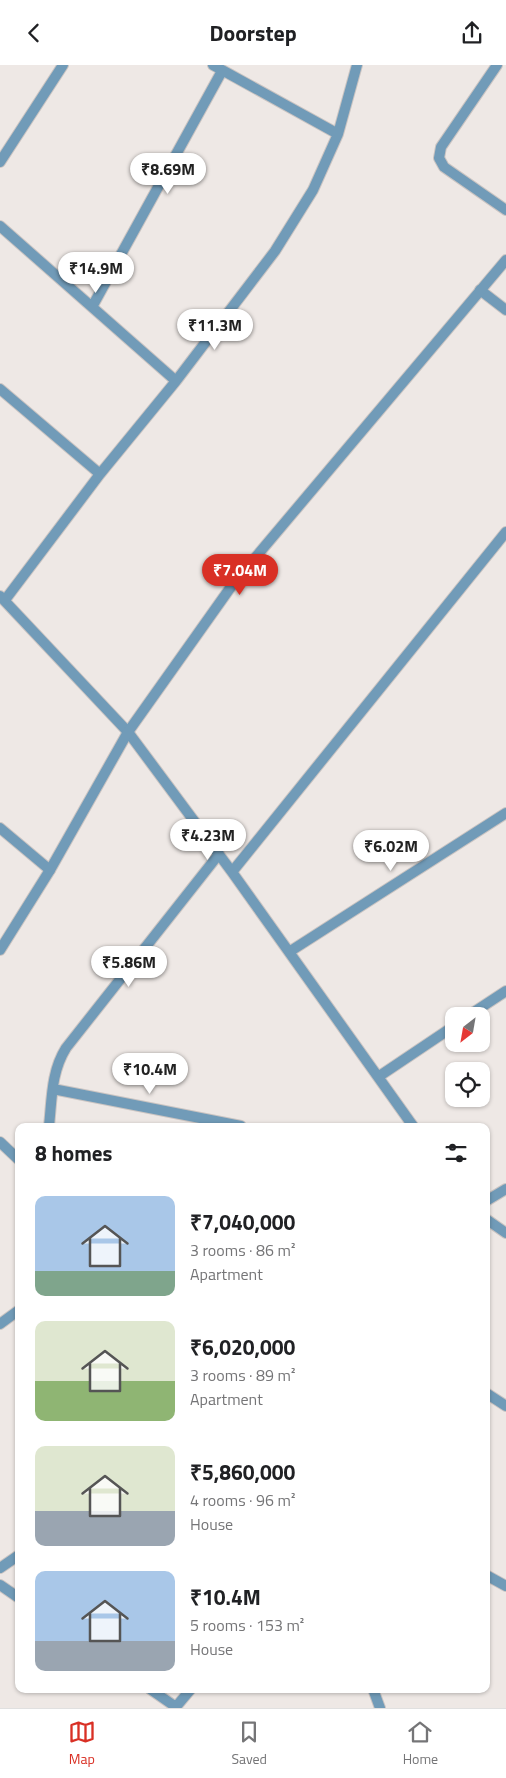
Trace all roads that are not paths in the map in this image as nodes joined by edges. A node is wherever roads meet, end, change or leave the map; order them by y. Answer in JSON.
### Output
{"nodes":[{"id":1,"x":63,"y":65,"type":"edge"},
{"id":2,"x":357,"y":65,"type":"edge"},
{"id":3,"x":497,"y":65,"type":"edge"},
{"id":4,"x":217,"y":68,"type":"edge"},
{"id":5,"x":338,"y":134,"type":"junction"},
{"id":6,"x":0,"y":162,"type":"edge"},
{"id":7,"x":506,"y":210,"type":"edge"},
{"id":8,"x":0,"y":226,"type":"edge"},
{"id":9,"x":506,"y":260,"type":"edge"},
{"id":10,"x":480,"y":290,"type":"junction"},
{"id":11,"x":92,"y":307,"type":"junction"},
{"id":12,"x":506,"y":310,"type":"edge"},
{"id":13,"x":176,"y":381,"type":"junction"},
{"id":14,"x":0,"y":389,"type":"edge"},
{"id":15,"x":100,"y":473,"type":"junction"},
{"id":16,"x":506,"y":532,"type":"edge"},
{"id":17,"x":2,"y":598,"type":"edge"},
{"id":18,"x":128,"y":732,"type":"junction"},
{"id":19,"x":506,"y":813,"type":"edge"},
{"id":20,"x":0,"y":828,"type":"edge"},
{"id":21,"x":219,"y":854,"type":"junction"},
{"id":22,"x":50,"y":870,"type":"junction"},
{"id":23,"x":232,"y":872,"type":"junction"},
{"id":24,"x":0,"y":950,"type":"edge"},
{"id":25,"x":289,"y":952,"type":"junction"},
{"id":26,"x":506,"y":991,"type":"edge"},
{"id":27,"x":482,"y":1007,"type":"edge"},
{"id":28,"x":445,"y":1032,"type":"edge"},
{"id":29,"x":378,"y":1077,"type":"junction"},
{"id":30,"x":53,"y":1089,"type":"junction"},
{"id":31,"x":49,"y":1123,"type":"edge"},
{"id":32,"x":225,"y":1123,"type":"edge"},
{"id":33,"x":411,"y":1123,"type":"edge"},
{"id":34,"x":0,"y":1142,"type":"edge"},
{"id":35,"x":15,"y":1156,"type":"edge"},
{"id":36,"x":506,"y":1189,"type":"edge"},
{"id":37,"x":490,"y":1199,"type":"edge"},
{"id":38,"x":490,"y":1222,"type":"edge"},
{"id":39,"x":506,"y":1233,"type":"edge"},
{"id":40,"x":15,"y":1314,"type":"edge"},
{"id":41,"x":0,"y":1324,"type":"edge"},
{"id":42,"x":490,"y":1396,"type":"edge"},
{"id":43,"x":506,"y":1406,"type":"edge"},
{"id":44,"x":15,"y":1558,"type":"edge"},
{"id":45,"x":0,"y":1569,"type":"edge"},
{"id":46,"x":490,"y":1577,"type":"edge"},
{"id":47,"x":0,"y":1585,"type":"edge"},
{"id":48,"x":506,"y":1586,"type":"edge"},
{"id":49,"x":15,"y":1595,"type":"edge"},
{"id":50,"x":156,"y":1693,"type":"edge"},
{"id":51,"x":188,"y":1693,"type":"edge"},
{"id":52,"x":374,"y":1693,"type":"edge"},
{"id":53,"x":176,"y":1707,"type":"edge"},
{"id":54,"x":380,"y":1708,"type":"edge"}],
"edges":[{"from":1,"to":6,"type":"street"},
{"from":2,"to":5,"type":"street"},
{"from":3,"to":7,"type":"street"},
{"from":4,"to":5,"type":"street"},
{"from":4,"to":11,"type":"street"},
{"from":5,"to":13,"type":"street"},
{"from":8,"to":11,"type":"street"},
{"from":9,"to":10,"type":"street"},
{"from":10,"to":12,"type":"street"},
{"from":10,"to":18,"type":"street"},
{"from":11,"to":13,"type":"street"},
{"from":13,"to":15,"type":"street"},
{"from":14,"to":15,"type":"street"},
{"from":15,"to":17,"type":"street"},
{"from":16,"to":23,"type":"street"},
{"from":17,"to":18,"type":"street"},
{"from":18,"to":21,"type":"street"},
{"from":18,"to":22,"type":"street"},
{"from":19,"to":25,"type":"street"},
{"from":20,"to":22,"type":"street"},
{"from":21,"to":23,"type":"street"},
{"from":21,"to":30,"type":"street"},
{"from":22,"to":24,"type":"street"},
{"from":23,"to":25,"type":"street"},
{"from":25,"to":29,"type":"street"},
{"from":26,"to":27,"type":"street"},
{"from":28,"to":29,"type":"street"},
{"from":29,"to":33,"type":"street"},
{"from":30,"to":31,"type":"street"},
{"from":30,"to":32,"type":"street"},
{"from":34,"to":35,"type":"street"},
{"from":36,"to":37,"type":"street"},
{"from":38,"to":39,"type":"street"},
{"from":40,"to":41,"type":"street"},
{"from":42,"to":43,"type":"street"},
{"from":44,"to":45,"type":"street"},
{"from":46,"to":48,"type":"street"},
{"from":47,"to":49,"type":"street"},
{"from":50,"to":53,"type":"street"},
{"from":51,"to":53,"type":"street"},
{"from":52,"to":54,"type":"street"}]}
